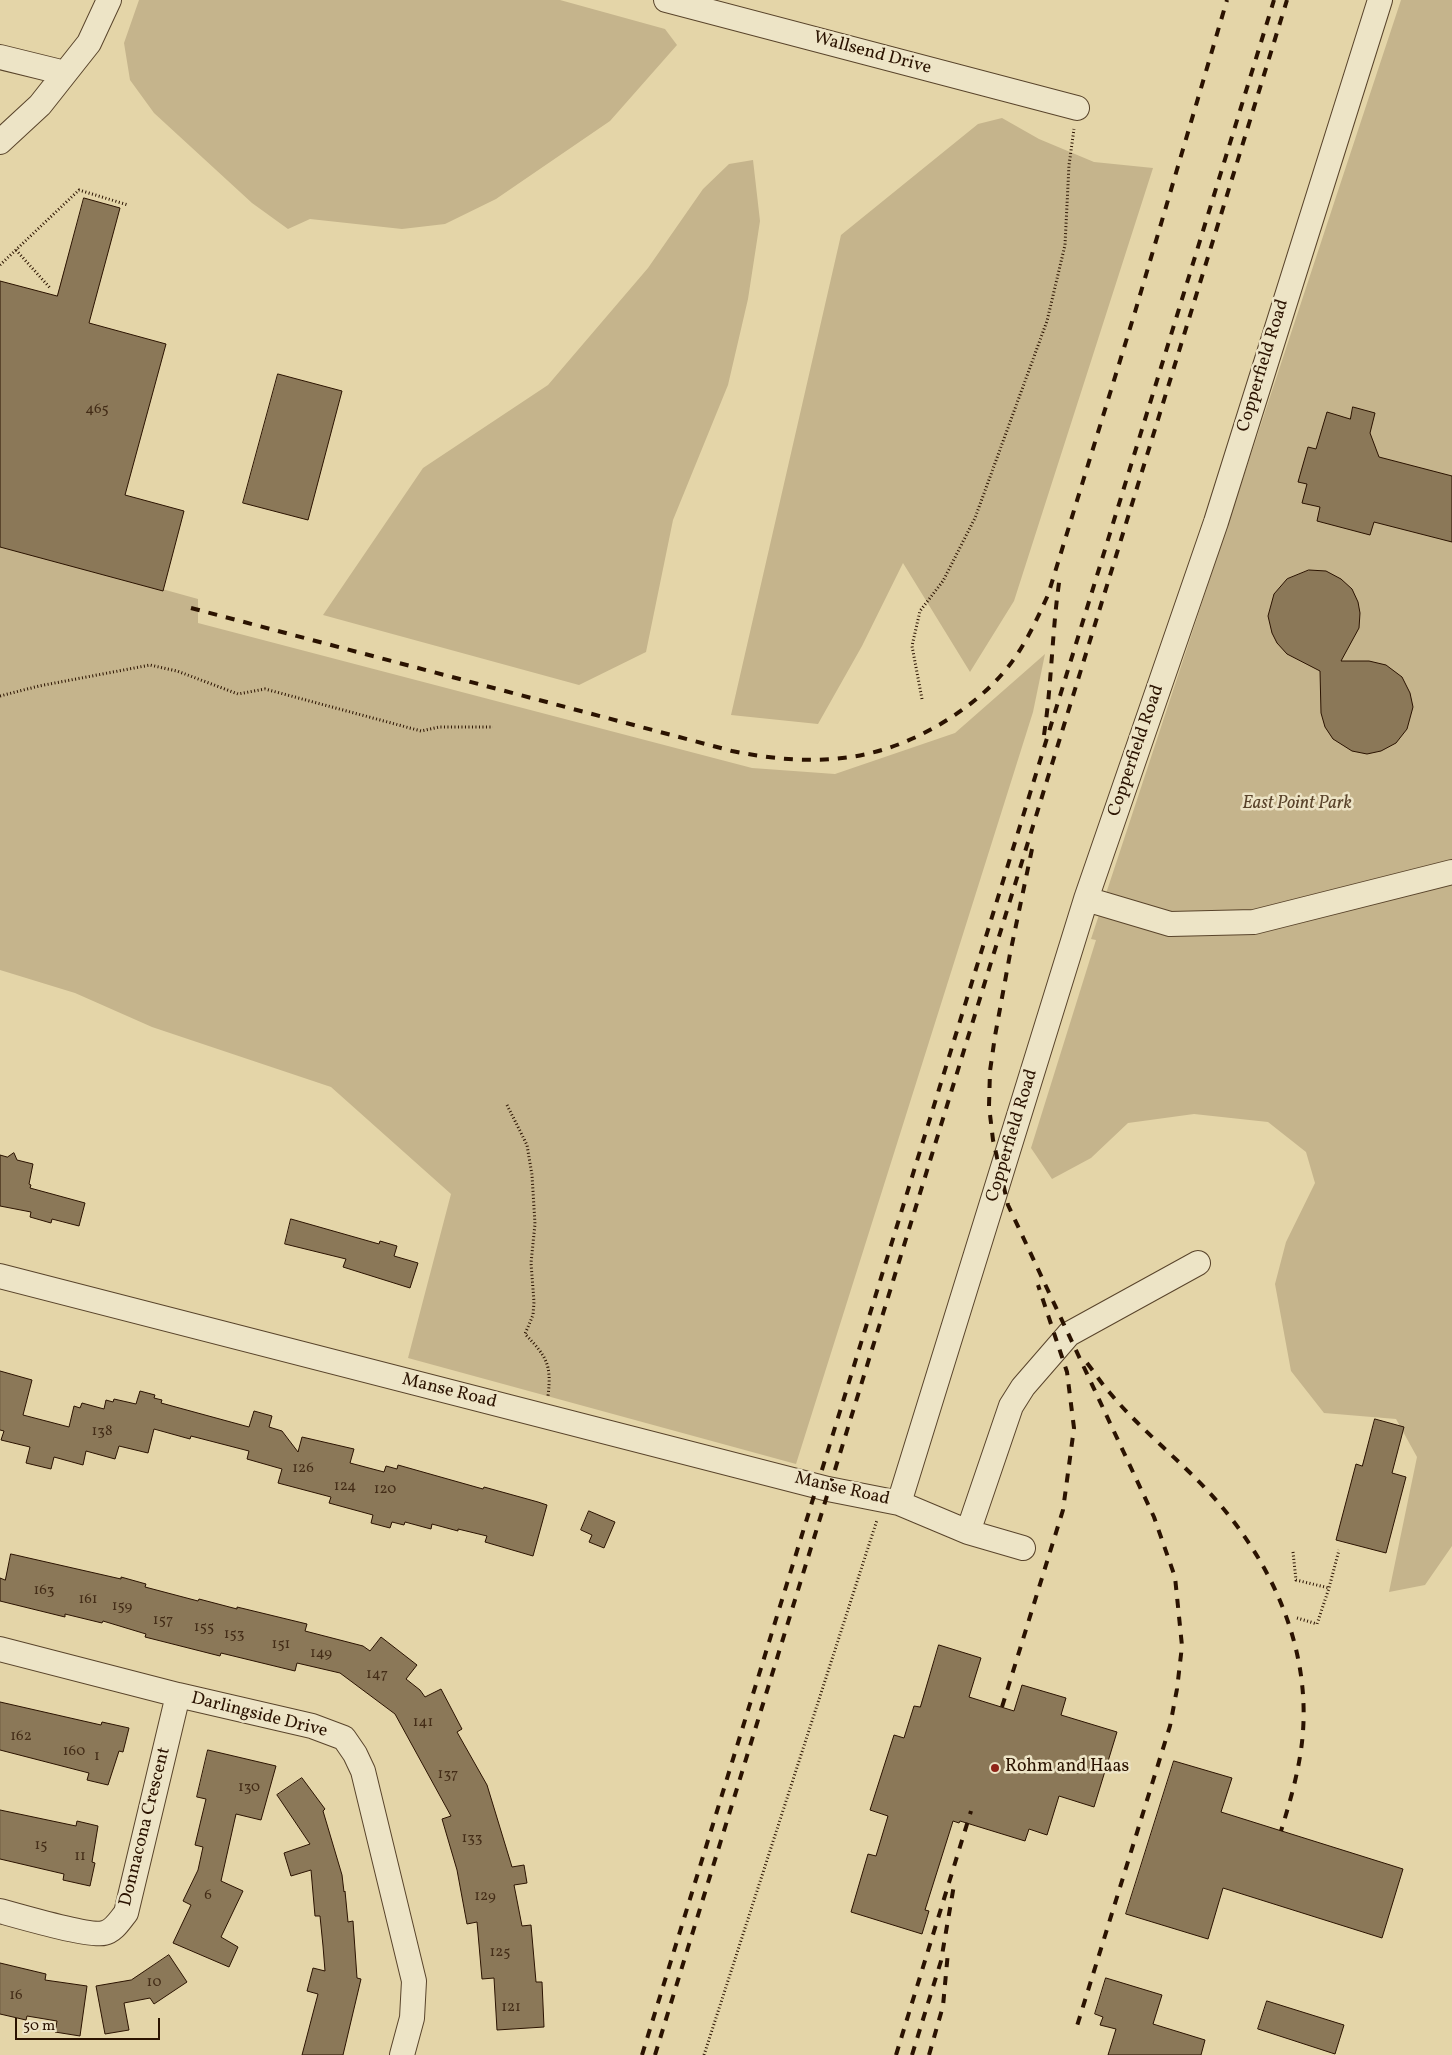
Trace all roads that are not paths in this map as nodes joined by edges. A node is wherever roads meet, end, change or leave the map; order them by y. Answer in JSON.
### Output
{"nodes":[{"id":1,"x":109,"y":0,"type":"edge"},
{"id":2,"x":666,"y":0,"type":"edge"},
{"id":3,"x":1380,"y":0,"type":"edge"},
{"id":4,"x":0,"y":57,"type":"edge"},
{"id":5,"x":65,"y":73,"type":"junction"},
{"id":6,"x":1077,"y":108,"type":"road end"},
{"id":7,"x":0,"y":142,"type":"edge"},
{"id":8,"x":1452,"y":872,"type":"edge"},
{"id":9,"x":1086,"y":899,"type":"junction"},
{"id":10,"x":1198,"y":1263,"type":"dead end"},
{"id":11,"x":0,"y":1276,"type":"edge"},
{"id":12,"x":892,"y":1501,"type":"junction"},
{"id":13,"x":968,"y":1532,"type":"junction"},
{"id":14,"x":1023,"y":1548,"type":"dead end"},
{"id":15,"x":0,"y":1649,"type":"edge"},
{"id":16,"x":178,"y":1696,"type":"junction"},
{"id":17,"x":0,"y":1911,"type":"edge"},
{"id":18,"x":402,"y":2055,"type":"edge"}],
"edges":[{"from":1,"to":5,"type":"street"},
{"from":2,"to":6,"type":"street","name":"Wallsend Drive"},
{"from":3,"to":9,"type":"street","name":"Copperfield Road"},
{"from":4,"to":5,"type":"street"},
{"from":5,"to":7,"type":"street"},
{"from":8,"to":9,"type":"street"},
{"from":9,"to":12,"type":"street","name":"Copperfield Road"},
{"from":10,"to":13,"type":"street"},
{"from":11,"to":12,"type":"street","name":"Manse Road"},
{"from":12,"to":13,"type":"street","name":"Manse Road"},
{"from":13,"to":14,"type":"street","name":"Manse Road"},
{"from":15,"to":16,"type":"street","name":"Darlingside Drive"},
{"from":16,"to":17,"type":"street","name":"Donnacona Crescent"},
{"from":16,"to":18,"type":"street","name":"Darlingside Drive"}]}
